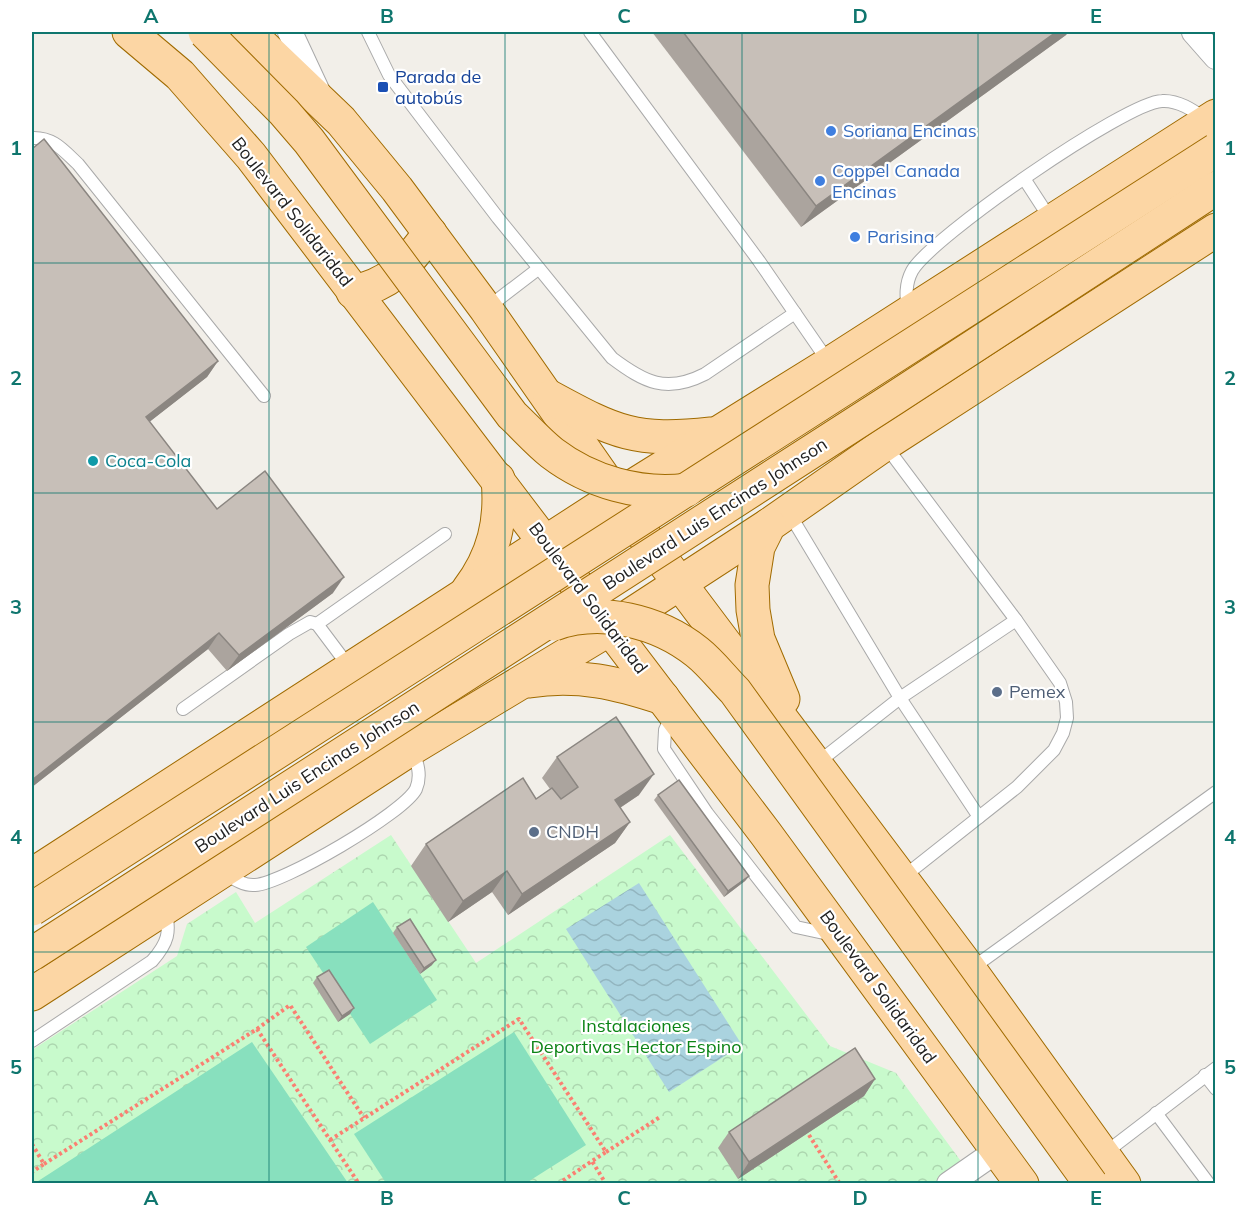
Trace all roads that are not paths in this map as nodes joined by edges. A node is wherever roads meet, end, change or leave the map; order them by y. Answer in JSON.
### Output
{"nodes":[{"id":1,"x":129,"y":32,"type":"edge"},
{"id":2,"x":205,"y":32,"type":"edge"},
{"id":3,"x":248,"y":32,"type":"edge"},
{"id":4,"x":290,"y":32,"type":"edge"},
{"id":5,"x":368,"y":32,"type":"edge"},
{"id":6,"x":590,"y":32,"type":"edge"},
{"id":7,"x":1194,"y":32,"type":"edge"},
{"id":8,"x":1215,"y":57,"type":"edge"},
{"id":9,"x":323,"y":102,"type":"junction"},
{"id":10,"x":1213,"y":129,"type":"edge"},
{"id":11,"x":32,"y":138,"type":"edge"},
{"id":12,"x":1025,"y":180,"type":"junction"},
{"id":13,"x":1215,"y":188,"type":"edge"},
{"id":14,"x":1052,"y":221,"type":"junction"},
{"id":15,"x":1215,"y":230,"type":"edge"},
{"id":16,"x":430,"y":233,"type":"junction"},
{"id":17,"x":538,"y":269,"type":"junction"},
{"id":18,"x":353,"y":292,"type":"junction"},
{"id":19,"x":486,"y":309,"type":"junction"},
{"id":20,"x":909,"y":312,"type":"junction"},
{"id":21,"x":795,"y":313,"type":"junction"},
{"id":22,"x":830,"y":364,"type":"junction"},
{"id":23,"x":542,"y":392,"type":"junction"},
{"id":24,"x":264,"y":396,"type":"dead end"},
{"id":25,"x":893,"y":399,"type":"junction"},
{"id":26,"x":719,"y":434,"type":"junction"},
{"id":27,"x":879,"y":436,"type":"junction"},
{"id":28,"x":498,"y":479,"type":"junction"},
{"id":29,"x":617,"y":496,"type":"junction"},
{"id":30,"x":778,"y":518,"type":"junction"},
{"id":31,"x":445,"y":534,"type":"dead end"},
{"id":32,"x":547,"y":542,"type":"junction"},
{"id":33,"x":680,"y":584,"type":"junction"},
{"id":34,"x":463,"y":596,"type":"junction"},
{"id":35,"x":1016,"y":620,"type":"junction"},
{"id":36,"x":317,"y":624,"type":"junction"},
{"id":37,"x":611,"y":628,"type":"junction"},
{"id":38,"x":521,"y":682,"type":"junction"},
{"id":39,"x":354,"y":685,"type":"junction"},
{"id":40,"x":900,"y":698,"type":"junction"},
{"id":41,"x":668,"y":705,"type":"junction"},
{"id":42,"x":183,"y":709,"type":"dead end"},
{"id":43,"x":406,"y":739,"type":"junction"},
{"id":44,"x":811,"y":757,"type":"junction"},
{"id":45,"x":1215,"y":792,"type":"edge"},
{"id":46,"x":979,"y":817,"type":"junction"},
{"id":47,"x":222,"y":871,"type":"junction"},
{"id":48,"x":32,"y":875,"type":"edge"},
{"id":49,"x":901,"y":878,"type":"junction"},
{"id":50,"x":165,"y":908,"type":"junction"},
{"id":51,"x":32,"y":909,"type":"edge"},
{"id":52,"x":32,"y":954,"type":"edge"},
{"id":53,"x":970,"y":970,"type":"junction"},
{"id":54,"x":32,"y":994,"type":"edge"},
{"id":55,"x":32,"y":1041,"type":"edge"},
{"id":56,"x":1210,"y":1071,"type":"edge"},
{"id":57,"x":1215,"y":1089,"type":"edge"},
{"id":58,"x":1156,"y":1113,"type":"junction"},
{"id":59,"x":998,"y":1150,"type":"junction"},
{"id":60,"x":1097,"y":1169,"type":"edge"},
{"id":61,"x":950,"y":1184,"type":"edge"},
{"id":62,"x":1022,"y":1184,"type":"edge"},
{"id":63,"x":1124,"y":1184,"type":"edge"},
{"id":64,"x":1209,"y":1184,"type":"edge"}],
"edges":[{"from":1,"to":18,"type":"main road","name":"Boulevard Solidaridad"},
{"from":2,"to":25,"type":"main road","bridge":true},
{"from":3,"to":9,"type":"main road"},
{"from":4,"to":9,"type":"street"},
{"from":5,"to":17,"type":"lane"},
{"from":6,"to":21,"type":"lane"},
{"from":7,"to":8,"type":"street"},
{"from":9,"to":16,"type":"main road"},
{"from":10,"to":12,"type":"lane"},
{"from":10,"to":14,"type":"main road"},
{"from":10,"to":39,"type":"main road","name":"Boulevard Luis Encinas Johnson","bridge":true},
{"from":11,"to":24,"type":"lane"},
{"from":12,"to":14,"type":"lane"},
{"from":12,"to":20,"type":"lane"},
{"from":13,"to":25,"type":"main road","name":"Boulevard Luis Encinas Johnson","bridge":true},
{"from":14,"to":20,"type":"main road"},
{"from":15,"to":27,"type":"main road"},
{"from":16,"to":18,"type":"main road"},
{"from":16,"to":19,"type":"main road"},
{"from":17,"to":19,"type":"lane"},
{"from":17,"to":21,"type":"lane"},
{"from":18,"to":28,"type":"main road","name":"Boulevard Solidaridad"},
{"from":19,"to":23,"type":"main road"},
{"from":20,"to":22,"type":"main road"},
{"from":21,"to":22,"type":"lane"},
{"from":22,"to":26,"type":"main road"},
{"from":22,"to":27,"type":"lane"},
{"from":23,"to":26,"type":"main road"},
{"from":23,"to":29,"type":"main road"},
{"from":25,"to":52,"type":"main road","name":"Boulevard Luis Encinas Johnson","bridge":true},
{"from":26,"to":29,"type":"main road"},
{"from":27,"to":30,"type":"main road"},
{"from":27,"to":35,"type":"lane"},
{"from":28,"to":32,"type":"main road","name":"Boulevard Solidaridad"},
{"from":28,"to":34,"type":"main road"},
{"from":29,"to":32,"type":"main road"},
{"from":29,"to":33,"type":"main road"},
{"from":30,"to":33,"type":"main road"},
{"from":30,"to":40,"type":"lane"},
{"from":30,"to":44,"type":"main road"},
{"from":31,"to":36,"type":"lane"},
{"from":32,"to":34,"type":"main road"},
{"from":32,"to":37,"type":"main road","name":"Boulevard Solidaridad"},
{"from":33,"to":37,"type":"main road"},
{"from":33,"to":44,"type":"main road"},
{"from":34,"to":39,"type":"main road"},
{"from":35,"to":40,"type":"lane"},
{"from":35,"to":46,"type":"lane"},
{"from":36,"to":39,"type":"lane"},
{"from":36,"to":42,"type":"lane"},
{"from":37,"to":38,"type":"main road"},
{"from":37,"to":41,"type":"main road","name":"Boulevard Solidaridad"},
{"from":38,"to":41,"type":"main road"},
{"from":38,"to":43,"type":"main road"},
{"from":39,"to":43,"type":"lane"},
{"from":39,"to":48,"type":"main road"},
{"from":39,"to":51,"type":"main road","name":"Boulevard Luis Encinas Johnson","bridge":true},
{"from":39,"to":60,"type":"main road","bridge":true},
{"from":40,"to":44,"type":"lane"},
{"from":40,"to":46,"type":"lane"},
{"from":41,"to":59,"type":"main road","name":"Boulevard Solidaridad"},
{"from":43,"to":47,"type":"main road"},
{"from":43,"to":47,"type":"lane"},
{"from":44,"to":49,"type":"main road"},
{"from":45,"to":53,"type":"lane"},
{"from":46,"to":49,"type":"lane"},
{"from":47,"to":50,"type":"main road"},
{"from":49,"to":53,"type":"main road"},
{"from":50,"to":54,"type":"main road"},
{"from":50,"to":55,"type":"lane"},
{"from":53,"to":60,"type":"main road"},
{"from":56,"to":57,"type":"lane"},
{"from":56,"to":58,"type":"lane"},
{"from":58,"to":60,"type":"lane"},
{"from":58,"to":64,"type":"lane"},
{"from":59,"to":61,"type":"street"},
{"from":59,"to":62,"type":"main road","name":"Boulevard Solidaridad"},
{"from":60,"to":63,"type":"main road"}]}
